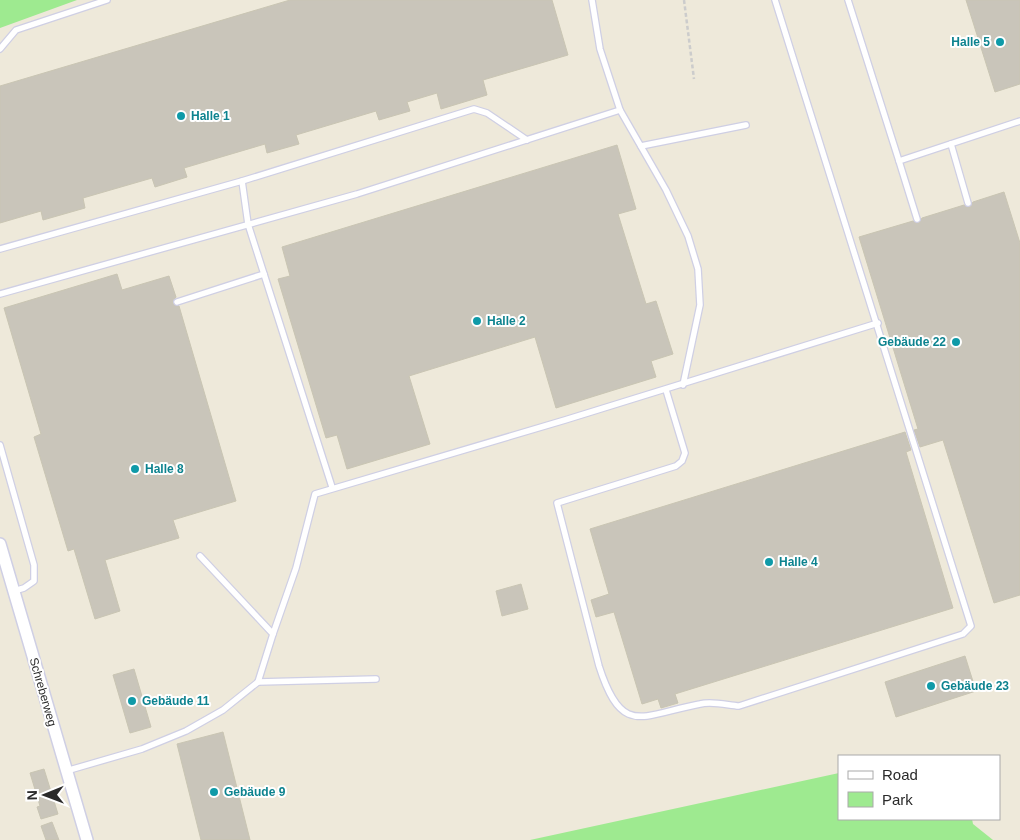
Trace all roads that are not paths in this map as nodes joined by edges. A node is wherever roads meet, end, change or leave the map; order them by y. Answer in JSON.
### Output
{"nodes":[{"id":1,"x":107,"y":0,"type":"edge"},
{"id":2,"x":775,"y":0,"type":"edge"},
{"id":3,"x":848,"y":0,"type":"edge"},
{"id":4,"x":592,"y":1,"type":"edge"},
{"id":5,"x":0,"y":49,"type":"edge"},
{"id":6,"x":620,"y":110,"type":"junction"},
{"id":7,"x":1020,"y":121,"type":"edge"},
{"id":8,"x":746,"y":126,"type":"dead end"},
{"id":9,"x":527,"y":140,"type":"junction"},
{"id":10,"x":951,"y":144,"type":"junction"},
{"id":11,"x":640,"y":146,"type":"junction"},
{"id":12,"x":899,"y":161,"type":"junction"},
{"id":13,"x":242,"y":180,"type":"junction"},
{"id":14,"x":968,"y":203,"type":"dead end"},
{"id":15,"x":917,"y":219,"type":"dead end"},
{"id":16,"x":248,"y":224,"type":"junction"},
{"id":17,"x":0,"y":250,"type":"edge"},
{"id":18,"x":264,"y":274,"type":"junction"},
{"id":19,"x":0,"y":294,"type":"edge"},
{"id":20,"x":177,"y":302,"type":"dead end"},
{"id":21,"x":878,"y":323,"type":"junction"},
{"id":22,"x":683,"y":385,"type":"junction"},
{"id":23,"x":666,"y":390,"type":"junction"},
{"id":24,"x":0,"y":445,"type":"edge"},
{"id":25,"x":332,"y":487,"type":"junction"},
{"id":26,"x":0,"y":544,"type":"edge"},
{"id":27,"x":200,"y":556,"type":"dead end"},
{"id":28,"x":14,"y":591,"type":"junction"},
{"id":29,"x":273,"y":634,"type":"junction"},
{"id":30,"x":376,"y":679,"type":"dead end"},
{"id":31,"x":258,"y":682,"type":"junction"},
{"id":32,"x":66,"y":771,"type":"junction"},
{"id":33,"x":87,"y":840,"type":"edge"}],
"edges":[{"from":1,"to":5,"type":"lane"},
{"from":2,"to":21,"type":"lane"},
{"from":3,"to":12,"type":"lane"},
{"from":4,"to":6,"type":"lane"},
{"from":6,"to":9,"type":"lane"},
{"from":6,"to":11,"type":"lane"},
{"from":7,"to":10,"type":"lane"},
{"from":8,"to":11,"type":"lane"},
{"from":9,"to":13,"type":"lane"},
{"from":9,"to":16,"type":"lane"},
{"from":10,"to":12,"type":"lane"},
{"from":10,"to":14,"type":"lane"},
{"from":11,"to":22,"type":"lane"},
{"from":12,"to":15,"type":"lane"},
{"from":13,"to":16,"type":"lane"},
{"from":13,"to":17,"type":"lane"},
{"from":16,"to":18,"type":"lane"},
{"from":16,"to":19,"type":"lane"},
{"from":18,"to":20,"type":"lane"},
{"from":18,"to":25,"type":"lane"},
{"from":21,"to":22,"type":"lane"},
{"from":21,"to":23,"type":"lane"},
{"from":22,"to":23,"type":"lane"},
{"from":23,"to":25,"type":"lane"},
{"from":24,"to":28,"type":"lane"},
{"from":25,"to":29,"type":"lane"},
{"from":26,"to":28,"type":"street","name":"Schreberweg"},
{"from":27,"to":29,"type":"lane"},
{"from":28,"to":32,"type":"street","name":"Schreberweg"},
{"from":29,"to":31,"type":"lane"},
{"from":30,"to":31,"type":"lane"},
{"from":31,"to":32,"type":"lane"},
{"from":32,"to":33,"type":"street","name":"Schreberweg"}]}
